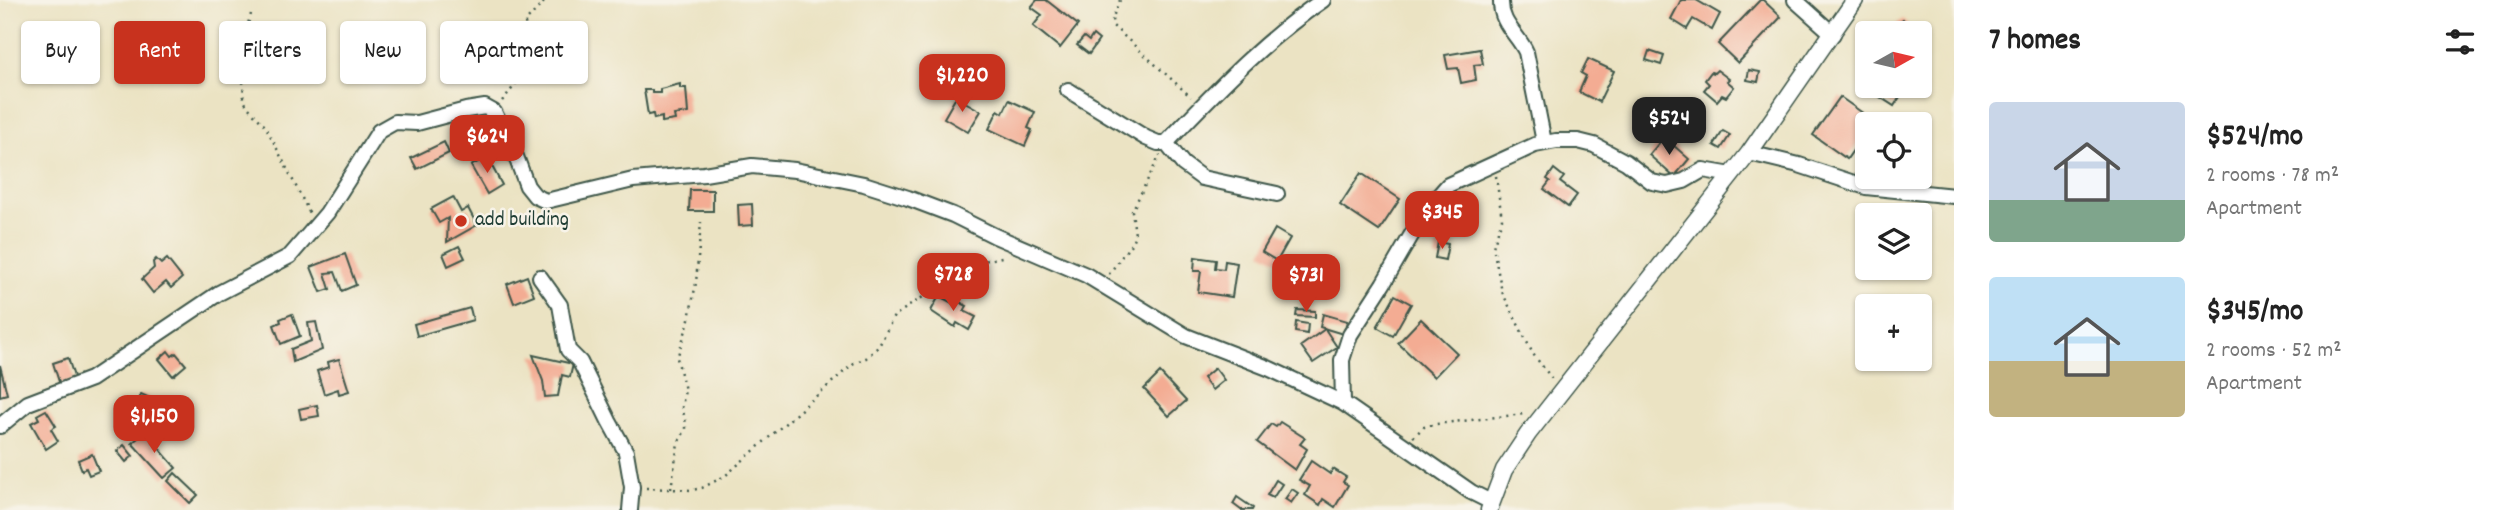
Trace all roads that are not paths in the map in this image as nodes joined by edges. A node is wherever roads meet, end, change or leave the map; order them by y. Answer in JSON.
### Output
{"nodes":[{"id":1,"x":1324,"y":0,"type":"edge"},
{"id":2,"x":1502,"y":0,"type":"edge"},
{"id":3,"x":1796,"y":0,"type":"edge"},
{"id":4,"x":1855,"y":0,"type":"edge"},
{"id":5,"x":1833,"y":34,"type":"junction"},
{"id":6,"x":1068,"y":90,"type":"dead end"},
{"id":7,"x":1544,"y":142,"type":"junction"},
{"id":8,"x":1166,"y":143,"type":"junction"},
{"id":9,"x":1749,"y":153,"type":"junction"},
{"id":10,"x":1732,"y":175,"type":"junction"},
{"id":11,"x":1277,"y":194,"type":"dead end"},
{"id":12,"x":1954,"y":196,"type":"edge"},
{"id":13,"x":540,"y":276,"type":"dead end"},
{"id":14,"x":1343,"y":403,"type":"junction"},
{"id":15,"x":0,"y":426,"type":"edge"},
{"id":16,"x":1490,"y":506,"type":"edge"},
{"id":17,"x":630,"y":510,"type":"edge"}],
"edges":[{"from":1,"to":8,"type":"street"},
{"from":2,"to":7,"type":"street"},
{"from":3,"to":5,"type":"street"},
{"from":4,"to":5,"type":"street"},
{"from":5,"to":9,"type":"street"},
{"from":6,"to":8,"type":"street"},
{"from":7,"to":10,"type":"street"},
{"from":7,"to":14,"type":"street"},
{"from":8,"to":11,"type":"street"},
{"from":9,"to":10,"type":"street"},
{"from":9,"to":12,"type":"street"},
{"from":10,"to":16,"type":"street"},
{"from":13,"to":17,"type":"street"},
{"from":14,"to":15,"type":"street"},
{"from":14,"to":16,"type":"street"}]}
